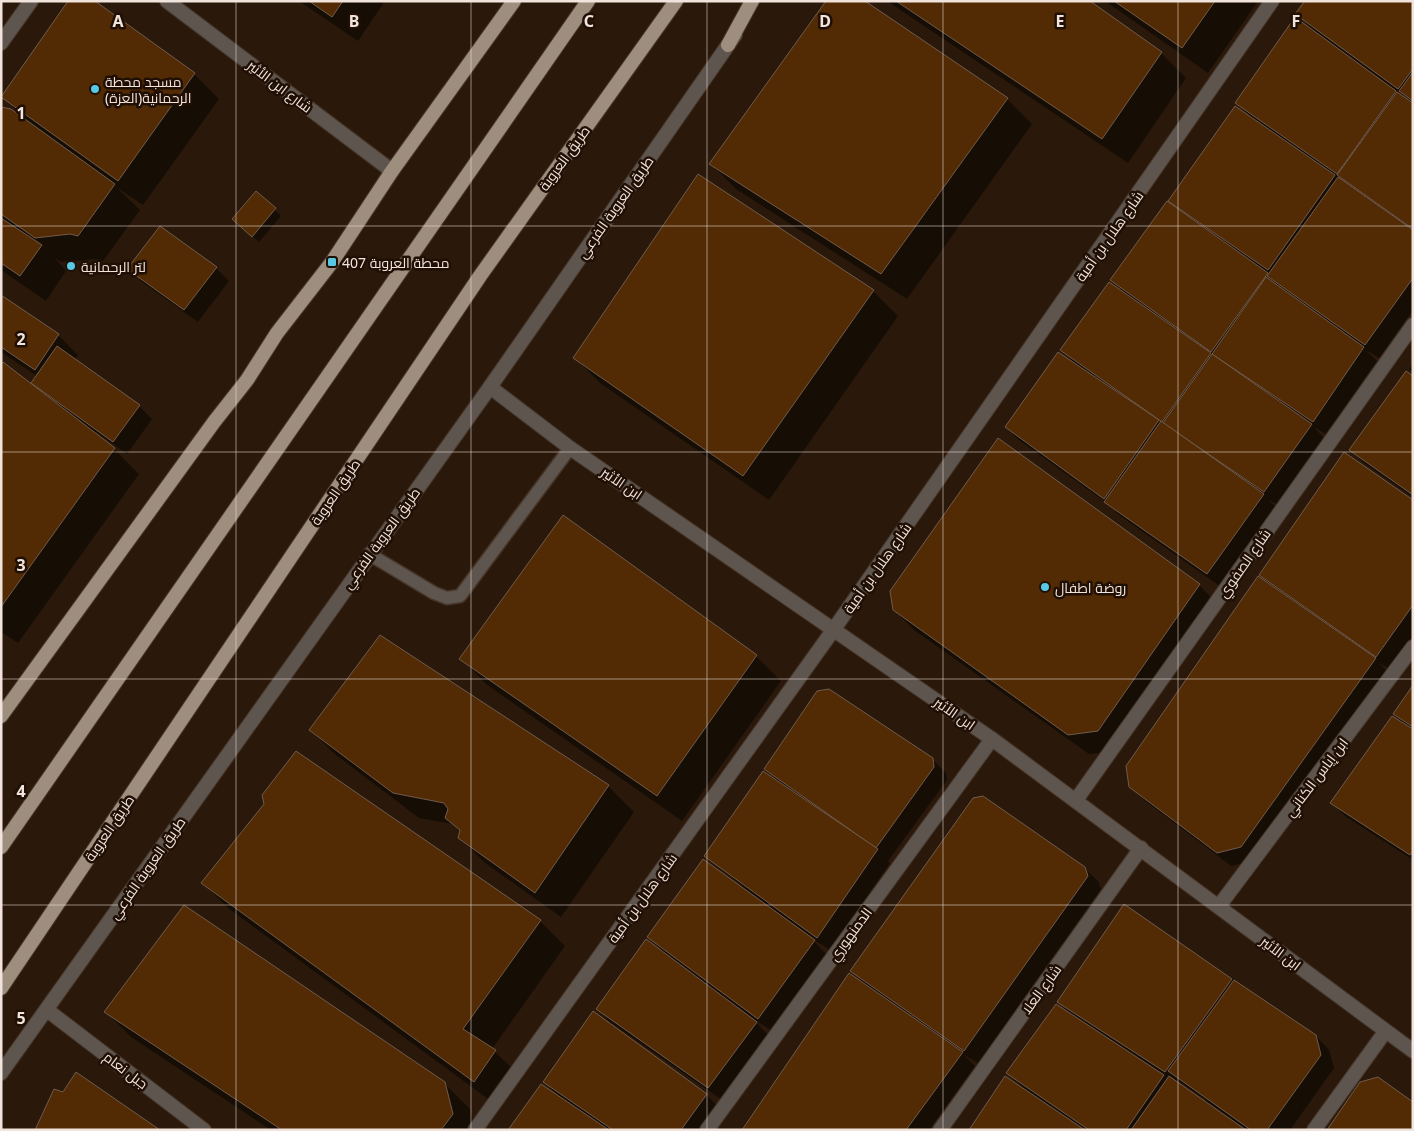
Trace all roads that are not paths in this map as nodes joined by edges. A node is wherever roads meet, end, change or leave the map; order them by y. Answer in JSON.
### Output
{"nodes":[{"id":1,"x":31,"y":1,"type":"edge"},
{"id":2,"x":167,"y":1,"type":"edge"},
{"id":3,"x":514,"y":1,"type":"edge"},
{"id":4,"x":588,"y":1,"type":"edge"},
{"id":5,"x":676,"y":1,"type":"edge"},
{"id":6,"x":752,"y":1,"type":"edge"},
{"id":7,"x":760,"y":1,"type":"edge"},
{"id":8,"x":1272,"y":1,"type":"edge"},
{"id":9,"x":1,"y":43,"type":"edge"},
{"id":10,"x":728,"y":45,"type":"junction"},
{"id":11,"x":392,"y":171,"type":"junction"},
{"id":12,"x":1413,"y":325,"type":"edge"},
{"id":13,"x":490,"y":387,"type":"junction"},
{"id":14,"x":570,"y":448,"type":"junction"},
{"id":15,"x":369,"y":554,"type":"junction"},
{"id":16,"x":834,"y":629,"type":"junction"},
{"id":17,"x":1413,"y":647,"type":"edge"},
{"id":18,"x":1,"y":716,"type":"edge"},
{"id":19,"x":992,"y":739,"type":"junction"},
{"id":20,"x":1076,"y":800,"type":"junction"},
{"id":21,"x":1,"y":847,"type":"edge"},
{"id":22,"x":1141,"y":848,"type":"junction"},
{"id":23,"x":1219,"y":906,"type":"junction"},
{"id":24,"x":1,"y":988,"type":"edge"},
{"id":25,"x":47,"y":1010,"type":"junction"},
{"id":26,"x":1385,"y":1032,"type":"junction"},
{"id":27,"x":1413,"y":1051,"type":"edge"},
{"id":28,"x":1,"y":1073,"type":"edge"},
{"id":29,"x":204,"y":1130,"type":"edge"},
{"id":30,"x":475,"y":1130,"type":"edge"},
{"id":31,"x":707,"y":1130,"type":"edge"},
{"id":32,"x":940,"y":1130,"type":"edge"},
{"id":33,"x":1314,"y":1130,"type":"edge"}],
"edges":[{"from":1,"to":9,"type":"street"},
{"from":2,"to":11,"type":"street","name":"شارع ابن الأثير"},
{"from":3,"to":11,"type":"main road"},
{"from":4,"to":21,"type":"main road"},
{"from":5,"to":24,"type":"main road","name":"طريق العروبة"},
{"from":6,"to":10,"type":"main road"},
{"from":7,"to":10,"type":"street","name":"طريق العروبة الفرعي"},
{"from":8,"to":16,"type":"street","name":"شارع هلال بن أمية"},
{"from":10,"to":13,"type":"street","name":"طريق العروبة الفرعي"},
{"from":11,"to":18,"type":"main road"},
{"from":12,"to":20,"type":"street","name":"شارع الصفوي"},
{"from":13,"to":14,"type":"street","name":"ابن الأثير"},
{"from":13,"to":15,"type":"street","name":"طريق العروبة الفرعي"},
{"from":14,"to":15,"type":"lane"},
{"from":14,"to":16,"type":"street","name":"ابن الأثير"},
{"from":15,"to":25,"type":"street","name":"طريق العروبة الفرعي"},
{"from":16,"to":19,"type":"street","name":"ابن الأثير"},
{"from":16,"to":30,"type":"street","name":"شارع هلال بن أمية"},
{"from":17,"to":23,"type":"street","name":"ابن إياس الكناني"},
{"from":19,"to":20,"type":"street","name":"ابن الأثير"},
{"from":19,"to":31,"type":"street","name":"الدمنهوري"},
{"from":20,"to":22,"type":"street","name":"ابن الأثير"},
{"from":22,"to":23,"type":"street","name":"ابن الأثير"},
{"from":22,"to":32,"type":"street","name":"شارع العلا"},
{"from":23,"to":26,"type":"street","name":"ابن الأثير"},
{"from":25,"to":28,"type":"street","name":"طريق العروبة الفرعي"},
{"from":25,"to":29,"type":"street","name":"جبل نعام"},
{"from":26,"to":27,"type":"street","name":"ابن الأثير"},
{"from":26,"to":33,"type":"street"}]}
